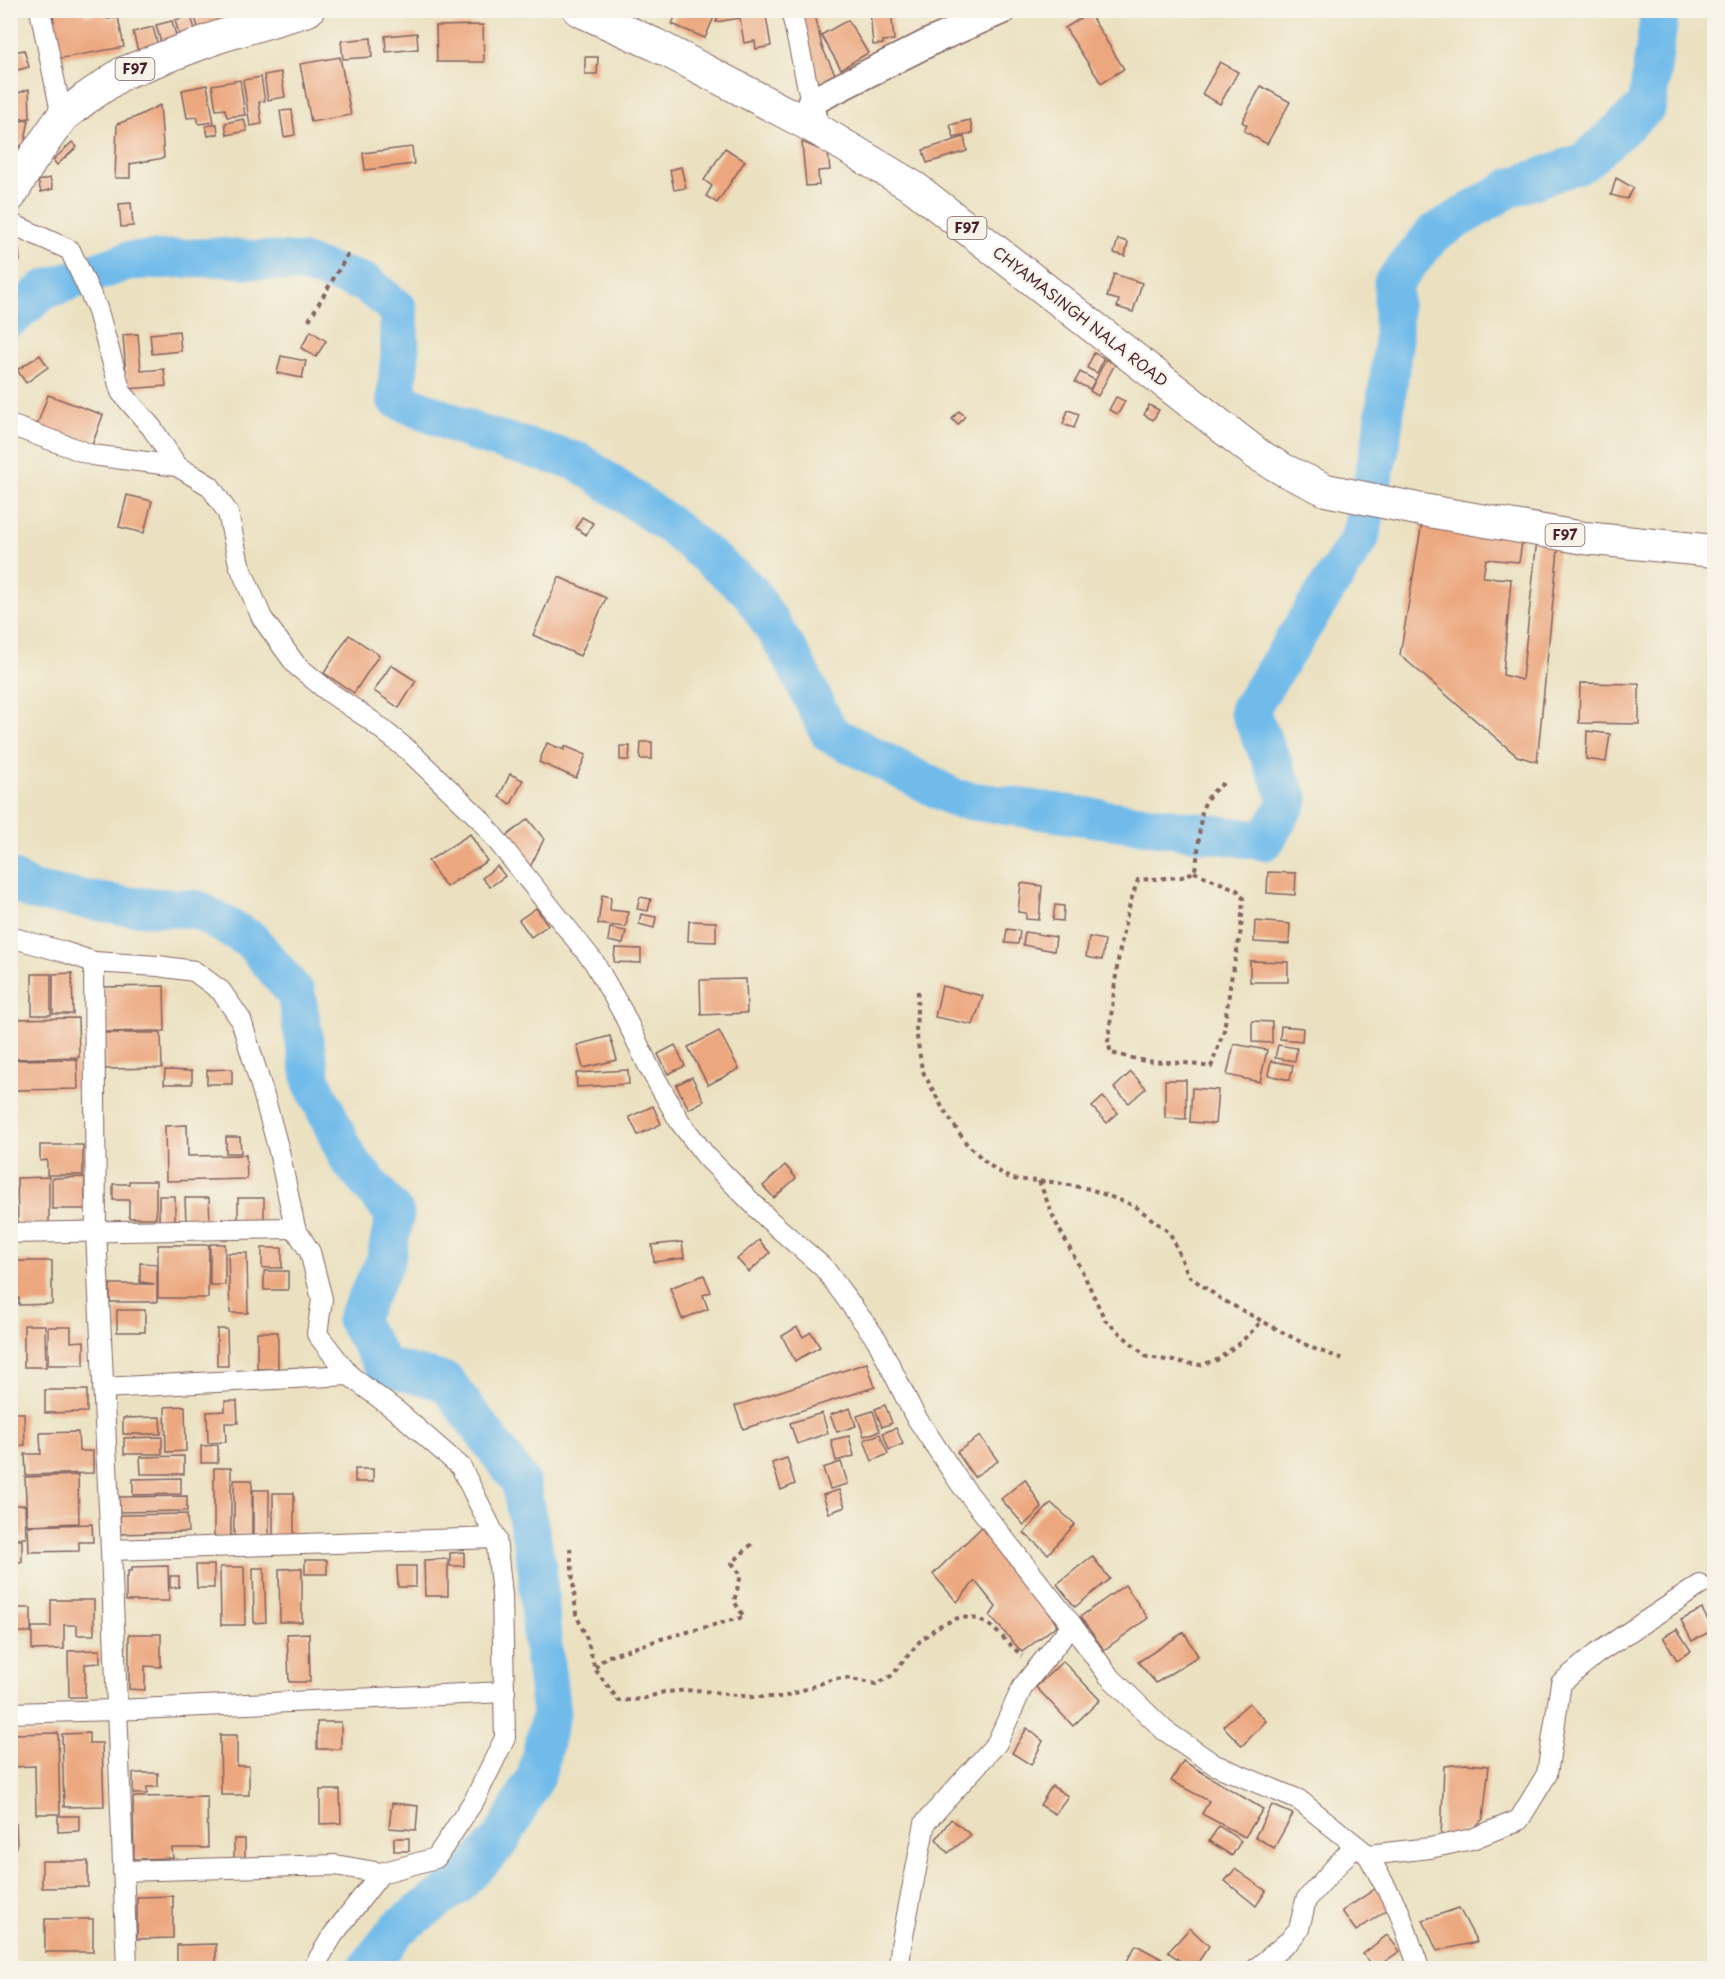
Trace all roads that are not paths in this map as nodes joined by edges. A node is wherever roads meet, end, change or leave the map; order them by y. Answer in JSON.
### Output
{"nodes":[{"id":1,"x":39,"y":10,"type":"edge"},
{"id":2,"x":579,"y":10,"type":"edge"},
{"id":3,"x":791,"y":10,"type":"edge"},
{"id":4,"x":1004,"y":10,"type":"edge"},
{"id":5,"x":308,"y":11,"type":"edge"},
{"id":6,"x":813,"y":115,"type":"junction"},
{"id":7,"x":62,"y":117,"type":"junction"},
{"id":8,"x":10,"y":196,"type":"edge"},
{"id":9,"x":10,"y":222,"type":"edge"},
{"id":10,"x":10,"y":425,"type":"edge"},
{"id":11,"x":177,"y":466,"type":"junction"},
{"id":12,"x":1714,"y":551,"type":"edge"},
{"id":13,"x":10,"y":937,"type":"edge"},
{"id":14,"x":94,"y":962,"type":"junction"},
{"id":15,"x":295,"y":1228,"type":"junction"},
{"id":16,"x":96,"y":1232,"type":"junction"},
{"id":17,"x":10,"y":1233,"type":"edge"},
{"id":18,"x":349,"y":1375,"type":"junction"},
{"id":19,"x":104,"y":1388,"type":"junction"},
{"id":20,"x":496,"y":1538,"type":"junction"},
{"id":21,"x":111,"y":1550,"type":"junction"},
{"id":22,"x":1700,"y":1585,"type":"dead end"},
{"id":23,"x":1072,"y":1625,"type":"junction"},
{"id":24,"x":505,"y":1692,"type":"junction"},
{"id":25,"x":116,"y":1710,"type":"junction"},
{"id":26,"x":10,"y":1713,"type":"edge"},
{"id":27,"x":1361,"y":1850,"type":"junction"},
{"id":28,"x":123,"y":1871,"type":"junction"},
{"id":29,"x":381,"y":1873,"type":"junction"},
{"id":30,"x":127,"y":1968,"type":"edge"},
{"id":31,"x":313,"y":1968,"type":"edge"},
{"id":32,"x":898,"y":1968,"type":"edge"},
{"id":33,"x":1257,"y":1968,"type":"edge"},
{"id":34,"x":1419,"y":1968,"type":"edge"}],
"edges":[{"from":1,"to":7,"type":"street"},
{"from":2,"to":6,"type":"main road","name":"CHYAMASINGH NALA ROAD","number":"F97"},
{"from":3,"to":6,"type":"street"},
{"from":4,"to":6,"type":"main road"},
{"from":5,"to":7,"type":"main road","number":"F97"},
{"from":6,"to":12,"type":"main road","name":"CHYAMASINGH NALA ROAD","number":"F97"},
{"from":7,"to":8,"type":"main road","number":"F97"},
{"from":9,"to":11,"type":"street"},
{"from":10,"to":11,"type":"street"},
{"from":11,"to":23,"type":"street"},
{"from":13,"to":14,"type":"street"},
{"from":14,"to":15,"type":"street"},
{"from":14,"to":16,"type":"street"},
{"from":15,"to":16,"type":"street"},
{"from":15,"to":18,"type":"street"},
{"from":16,"to":17,"type":"street"},
{"from":16,"to":19,"type":"street"},
{"from":18,"to":19,"type":"street"},
{"from":18,"to":20,"type":"street"},
{"from":19,"to":21,"type":"street"},
{"from":20,"to":21,"type":"street"},
{"from":20,"to":24,"type":"street"},
{"from":21,"to":25,"type":"street"},
{"from":22,"to":27,"type":"street"},
{"from":23,"to":27,"type":"street"},
{"from":23,"to":32,"type":"street"},
{"from":24,"to":25,"type":"street"},
{"from":24,"to":29,"type":"street"},
{"from":25,"to":26,"type":"street"},
{"from":25,"to":28,"type":"street"},
{"from":27,"to":33,"type":"street"},
{"from":27,"to":34,"type":"street"},
{"from":28,"to":29,"type":"street"},
{"from":28,"to":30,"type":"street"},
{"from":29,"to":31,"type":"street"}]}
